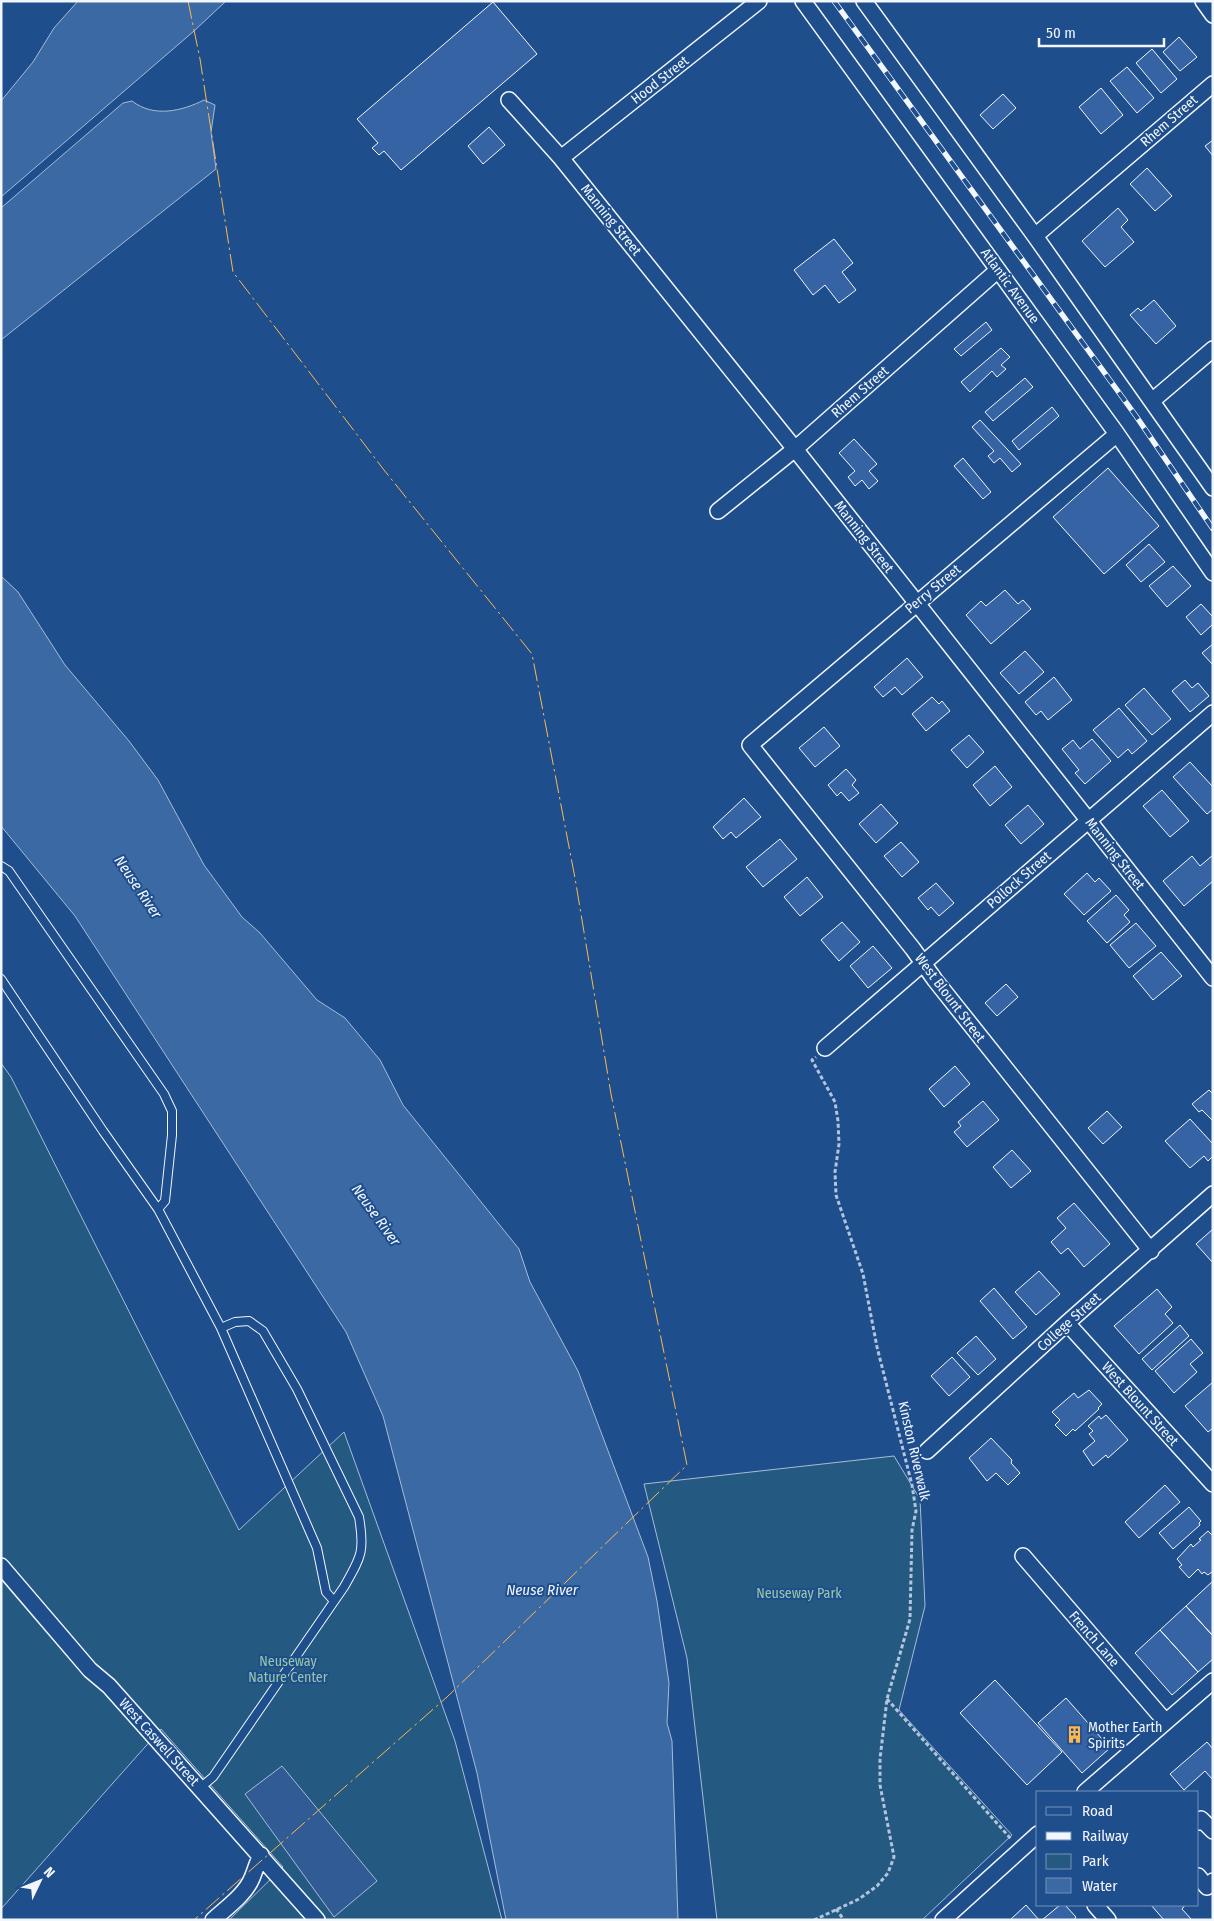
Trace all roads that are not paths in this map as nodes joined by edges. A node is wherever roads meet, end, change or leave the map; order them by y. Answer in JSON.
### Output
{"nodes":[{"id":1,"x":759,"y":1,"type":"edge"},
{"id":2,"x":803,"y":1,"type":"edge"},
{"id":3,"x":864,"y":1,"type":"edge"},
{"id":4,"x":1203,"y":1,"type":"edge"},
{"id":5,"x":1213,"y":15,"type":"edge"},
{"id":6,"x":1213,"y":84,"type":"edge"},
{"id":7,"x":509,"y":100,"type":"dead end"},
{"id":8,"x":561,"y":158,"type":"junction"},
{"id":9,"x":1035,"y":236,"type":"junction"},
{"id":10,"x":998,"y":270,"type":"junction"},
{"id":11,"x":1213,"y":349,"type":"edge"},
{"id":12,"x":1152,"y":401,"type":"junction"},
{"id":13,"x":1117,"y":434,"type":"junction"},
{"id":14,"x":795,"y":449,"type":"junction"},
{"id":15,"x":1213,"y":488,"type":"edge"},
{"id":16,"x":718,"y":510,"type":"dead end"},
{"id":17,"x":1213,"y":573,"type":"edge"},
{"id":18,"x":916,"y":604,"type":"junction"},
{"id":19,"x":1213,"y":713,"type":"edge"},
{"id":20,"x":750,"y":745,"type":"joint"},
{"id":21,"x":1088,"y":820,"type":"junction"},
{"id":22,"x":1,"y":866,"type":"edge"},
{"id":23,"x":924,"y":964,"type":"junction"},
{"id":24,"x":1213,"y":978,"type":"edge"},
{"id":25,"x":1,"y":979,"type":"edge"},
{"id":26,"x":825,"y":1048,"type":"road end"},
{"id":27,"x":1213,"y":1194,"type":"edge"},
{"id":28,"x":158,"y":1208,"type":"junction"},
{"id":29,"x":1151,"y":1251,"type":"junction"},
{"id":30,"x":1067,"y":1323,"type":"junction"},
{"id":31,"x":221,"y":1328,"type":"junction"},
{"id":32,"x":928,"y":1451,"type":"dead end"},
{"id":33,"x":1213,"y":1484,"type":"edge"},
{"id":34,"x":1023,"y":1556,"type":"dead end"},
{"id":35,"x":1,"y":1566,"type":"edge"},
{"id":36,"x":334,"y":1601,"type":"junction"},
{"id":37,"x":1213,"y":1681,"type":"edge"},
{"id":38,"x":1165,"y":1722,"type":"junction"},
{"id":39,"x":200,"y":1788,"type":"junction"},
{"id":40,"x":1086,"y":1791,"type":"edge"},
{"id":41,"x":1199,"y":1821,"type":"edge"},
{"id":42,"x":1213,"y":1831,"type":"edge"},
{"id":43,"x":1036,"y":1838,"type":"edge"},
{"id":44,"x":261,"y":1855,"type":"junction"},
{"id":45,"x":1199,"y":1877,"type":"edge"},
{"id":46,"x":1213,"y":1881,"type":"edge"},
{"id":47,"x":213,"y":1920,"type":"edge"},
{"id":48,"x":317,"y":1920,"type":"edge"},
{"id":49,"x":943,"y":1920,"type":"edge"}],
"edges":[{"from":1,"to":8,"type":"street","name":"Hood Street"},
{"from":2,"to":10,"type":"street","name":"Atlantic Avenue"},
{"from":3,"to":9,"type":"street"},
{"from":4,"to":5,"type":"street"},
{"from":6,"to":9,"type":"street","name":"Rhem Street"},
{"from":7,"to":8,"type":"street","name":"Manning Street"},
{"from":8,"to":14,"type":"street","name":"Manning Street"},
{"from":9,"to":12,"type":"street"},
{"from":10,"to":13,"type":"street","name":"Atlantic Avenue"},
{"from":10,"to":14,"type":"street","name":"Rhem Street"},
{"from":11,"to":12,"type":"street"},
{"from":12,"to":15,"type":"street"},
{"from":13,"to":17,"type":"street","name":"Atlantic Avenue"},
{"from":13,"to":18,"type":"street","name":"Perry Street"},
{"from":14,"to":16,"type":"street","name":"Rhem Street"},
{"from":14,"to":18,"type":"street","name":"Manning Street"},
{"from":18,"to":20,"type":"street","name":"Perry Street"},
{"from":18,"to":21,"type":"street","name":"Manning Street"},
{"from":19,"to":21,"type":"street","name":"Pollock Street"},
{"from":20,"to":23,"type":"street","name":"West Blount Street"},
{"from":21,"to":23,"type":"street","name":"Pollock Street"},
{"from":21,"to":24,"type":"street","name":"Manning Street"},
{"from":22,"to":28,"type":"lane"},
{"from":23,"to":26,"type":"street","name":"Pollock Street"},
{"from":23,"to":29,"type":"street","name":"West Blount Street"},
{"from":25,"to":28,"type":"lane"},
{"from":27,"to":29,"type":"street","name":"College Street"},
{"from":28,"to":31,"type":"lane"},
{"from":29,"to":30,"type":"street","name":"College Street"},
{"from":30,"to":32,"type":"street","name":"College Street"},
{"from":30,"to":33,"type":"street","name":"West Blount Street"},
{"from":31,"to":36,"type":"lane"},
{"from":31,"to":36,"type":"lane"},
{"from":34,"to":38,"type":"street","name":"French Lane"},
{"from":35,"to":39,"type":"street","name":"West Caswell Street"},
{"from":36,"to":39,"type":"lane"},
{"from":37,"to":38,"type":"street"},
{"from":38,"to":40,"type":"street"},
{"from":39,"to":44,"type":"street","name":"West Caswell Street"},
{"from":41,"to":42,"type":"street"},
{"from":43,"to":49,"type":"street"},
{"from":44,"to":47,"type":"street"},
{"from":44,"to":48,"type":"street","name":"West Caswell Street"},
{"from":45,"to":46,"type":"street"}]}
